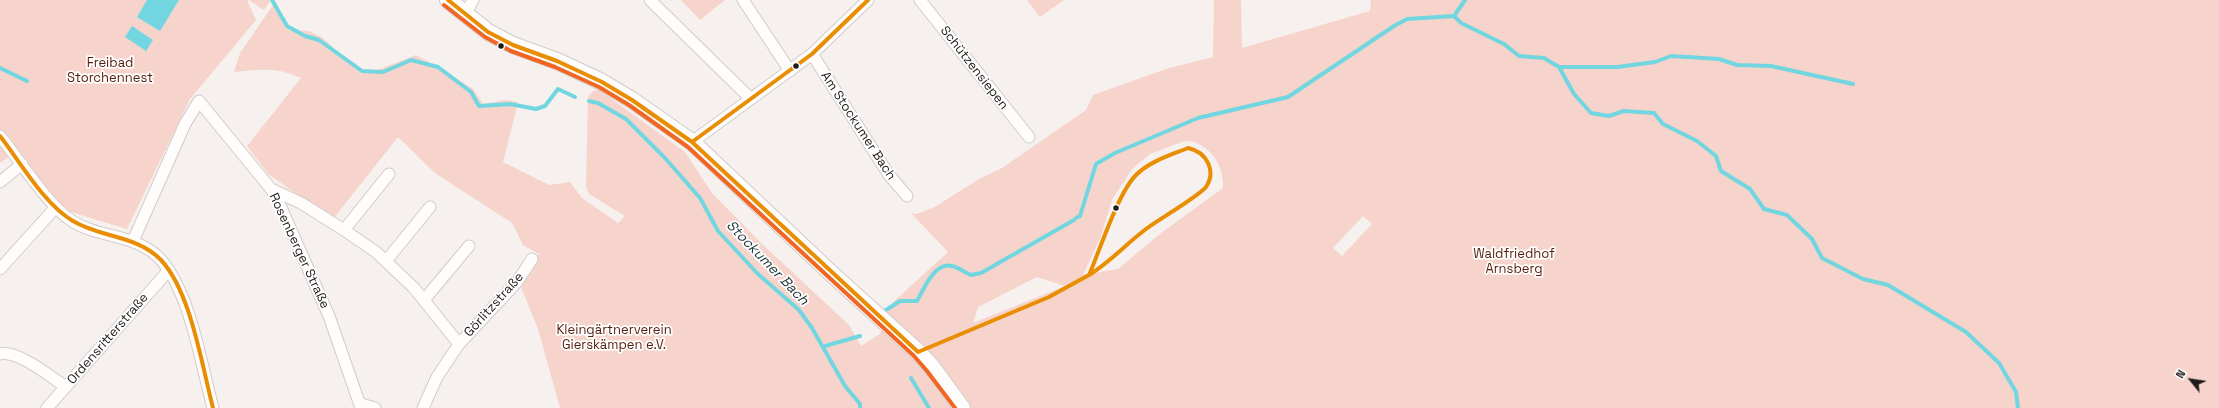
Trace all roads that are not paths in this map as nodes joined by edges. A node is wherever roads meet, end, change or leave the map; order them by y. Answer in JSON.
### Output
{"nodes":[{"id":1,"x":448,"y":0,"type":"edge"},
{"id":2,"x":473,"y":0,"type":"edge"},
{"id":3,"x":650,"y":0,"type":"edge"},
{"id":4,"x":743,"y":0,"type":"edge"},
{"id":5,"x":868,"y":0,"type":"edge"},
{"id":6,"x":920,"y":0,"type":"edge"},
{"id":7,"x":465,"y":15,"type":"junction"},
{"id":8,"x":812,"y":54,"type":"junction"},
{"id":9,"x":790,"y":72,"type":"junction"},
{"id":10,"x":751,"y":99,"type":"junction"},
{"id":11,"x":0,"y":136,"type":"edge"},
{"id":12,"x":1028,"y":137,"type":"dead end"},
{"id":13,"x":692,"y":142,"type":"junction"},
{"id":14,"x":22,"y":164,"type":"junction"},
{"id":15,"x":390,"y":174,"type":"dead end"},
{"id":16,"x":0,"y":182,"type":"edge"},
{"id":17,"x":271,"y":189,"type":"junction"},
{"id":18,"x":907,"y":196,"type":"dead end"},
{"id":19,"x":56,"y":207,"type":"junction"},
{"id":20,"x":430,"y":207,"type":"dead end"},
{"id":21,"x":344,"y":230,"type":"junction"},
{"id":22,"x":133,"y":241,"type":"junction"},
{"id":23,"x":469,"y":246,"type":"dead end"},
{"id":24,"x":532,"y":259,"type":"dead end"},
{"id":25,"x":386,"y":261,"type":"junction"},
{"id":26,"x":0,"y":268,"type":"edge"},
{"id":27,"x":169,"y":270,"type":"junction"},
{"id":28,"x":424,"y":300,"type":"junction"},
{"id":29,"x":459,"y":344,"type":"junction"},
{"id":30,"x":0,"y":354,"type":"edge"},
{"id":31,"x":66,"y":386,"type":"junction"},
{"id":32,"x":361,"y":406,"type":"edge"},
{"id":33,"x":47,"y":408,"type":"edge"},
{"id":34,"x":213,"y":408,"type":"edge"},
{"id":35,"x":375,"y":408,"type":"edge"},
{"id":36,"x":423,"y":408,"type":"edge"},
{"id":37,"x":962,"y":408,"type":"edge"}],
"edges":[{"from":1,"to":7,"type":"main road"},
{"from":2,"to":7,"type":"street"},
{"from":3,"to":10,"type":"street"},
{"from":4,"to":9,"type":"street"},
{"from":5,"to":8,"type":"street"},
{"from":6,"to":12,"type":"street","name":"Schützensiepen"},
{"from":7,"to":13,"type":"main road"},
{"from":8,"to":9,"type":"street"},
{"from":8,"to":18,"type":"street","name":"Am Stockumer Bach"},
{"from":9,"to":10,"type":"street"},
{"from":10,"to":13,"type":"street"},
{"from":11,"to":14,"type":"street"},
{"from":13,"to":37,"type":"main road"},
{"from":14,"to":16,"type":"street"},
{"from":14,"to":19,"type":"street"},
{"from":15,"to":21,"type":"street"},
{"from":17,"to":21,"type":"street","name":"Görlitzstraße"},
{"from":17,"to":22,"type":"street","name":"Rosenberger Straße"},
{"from":17,"to":32,"type":"street","name":"Rosenberger Straße"},
{"from":19,"to":22,"type":"street"},
{"from":19,"to":26,"type":"street"},
{"from":20,"to":25,"type":"street"},
{"from":21,"to":25,"type":"street","name":"Görlitzstraße"},
{"from":22,"to":27,"type":"street"},
{"from":23,"to":28,"type":"street"},
{"from":24,"to":29,"type":"street","name":"Görlitzstraße"},
{"from":25,"to":28,"type":"street","name":"Görlitzstraße"},
{"from":27,"to":31,"type":"street","name":"Ordensritterstraße"},
{"from":27,"to":34,"type":"street"},
{"from":28,"to":29,"type":"street","name":"Görlitzstraße"},
{"from":29,"to":36,"type":"street"},
{"from":30,"to":31,"type":"street"},
{"from":31,"to":33,"type":"street","name":"Ordensritterstraße"},
{"from":32,"to":35,"type":"street"}]}
